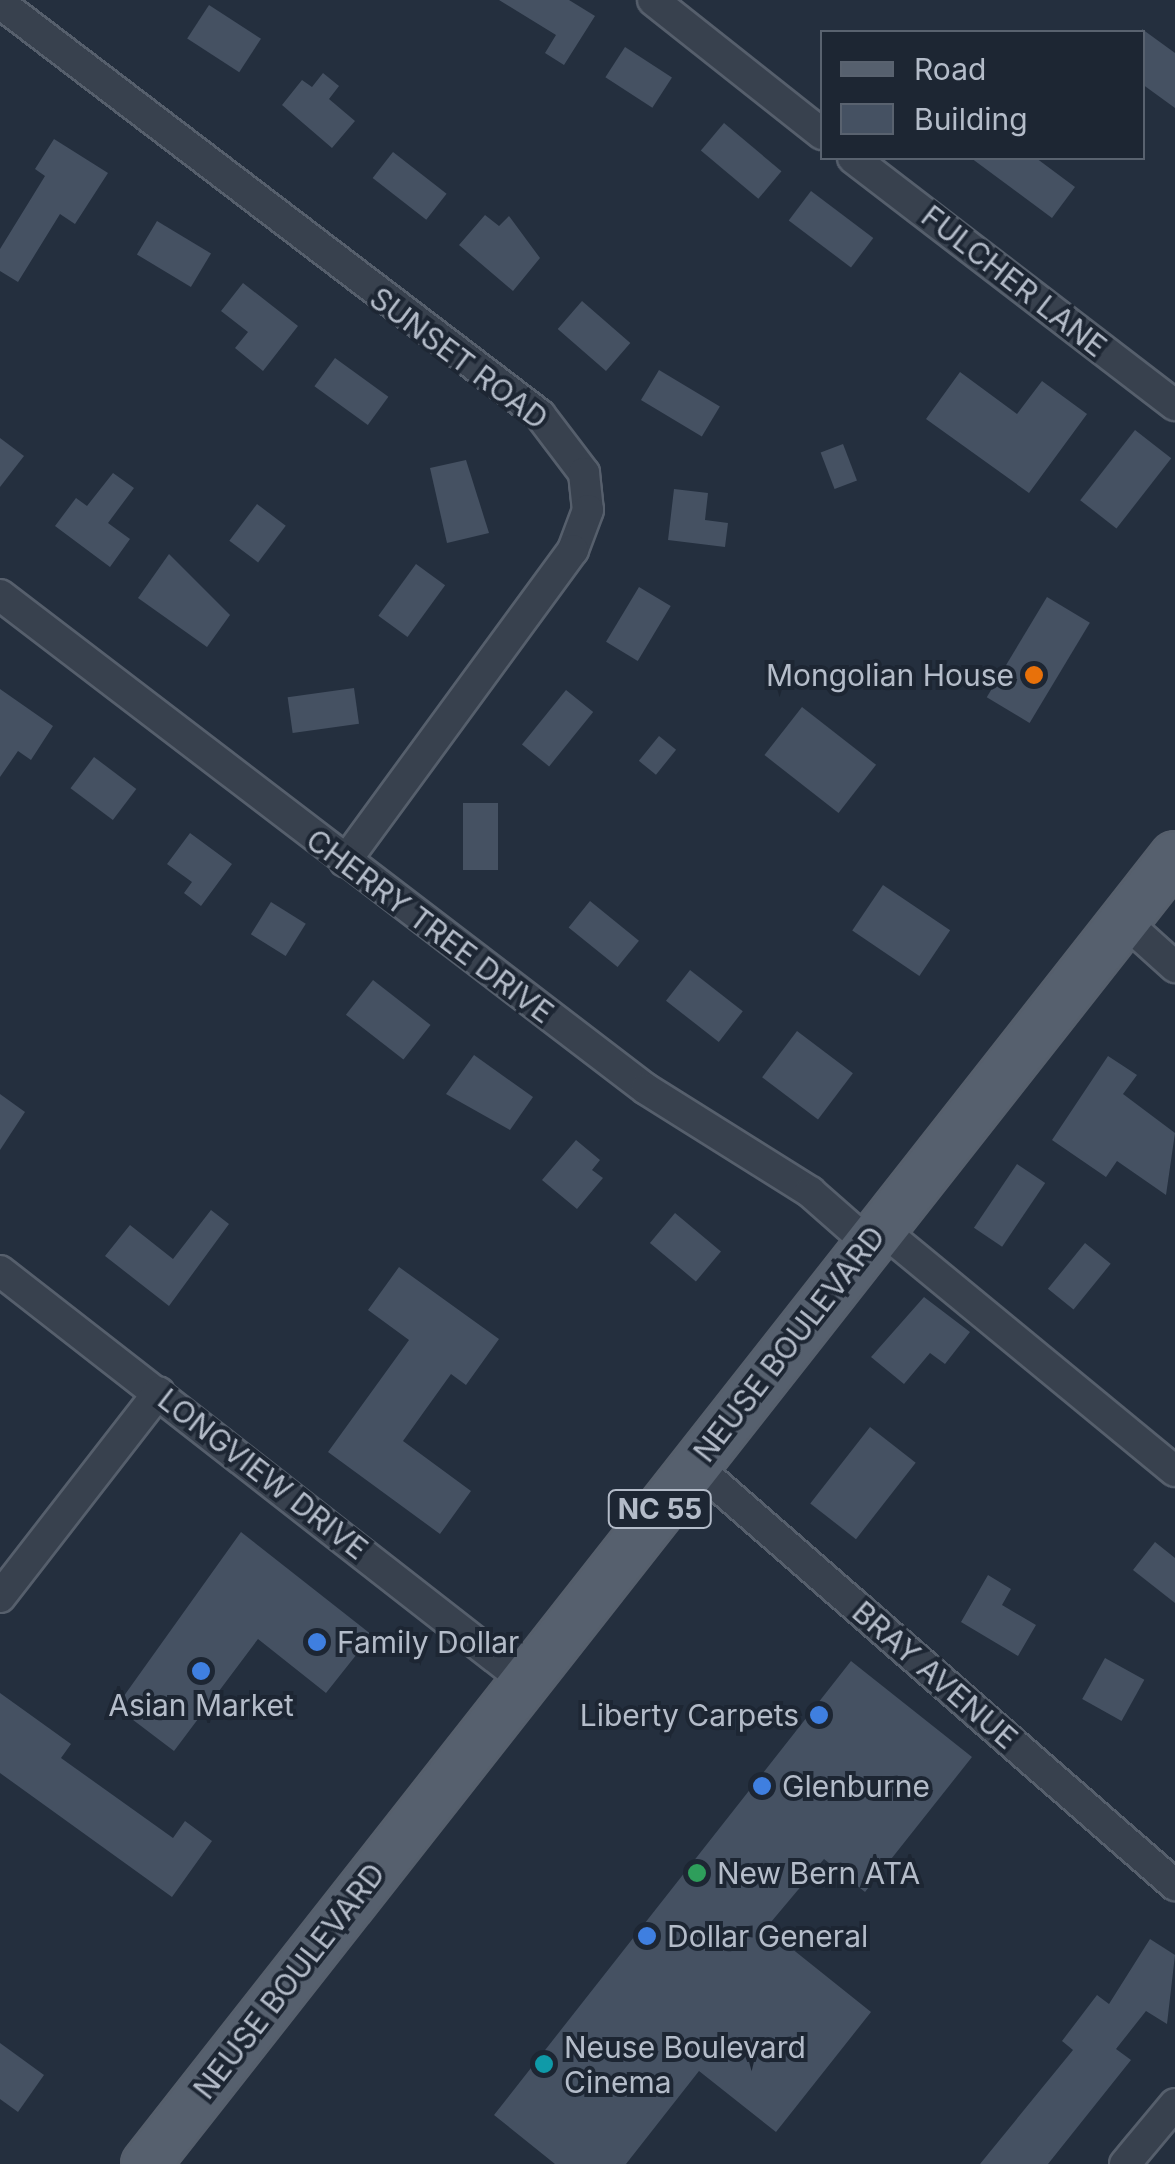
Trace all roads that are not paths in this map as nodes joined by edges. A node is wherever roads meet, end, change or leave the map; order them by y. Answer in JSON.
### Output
{"nodes":[{"id":1,"x":652,"y":0,"type":"edge"},
{"id":2,"x":0,"y":3,"type":"edge"},
{"id":3,"x":820,"y":132,"type":"edge"},
{"id":4,"x":856,"y":160,"type":"edge"},
{"id":5,"x":1175,"y":405,"type":"edge"},
{"id":6,"x":0,"y":595,"type":"edge"},
{"id":7,"x":1175,"y":856,"type":"edge"},
{"id":8,"x":344,"y":862,"type":"junction"},
{"id":9,"x":1124,"y":921,"type":"junction"},
{"id":10,"x":1175,"y":968,"type":"edge"},
{"id":11,"x":874,"y":1235,"type":"junction"},
{"id":12,"x":0,"y":1271,"type":"edge"},
{"id":13,"x":159,"y":1392,"type":"junction"},
{"id":14,"x":694,"y":1465,"type":"junction"},
{"id":15,"x":1175,"y":1471,"type":"edge"},
{"id":16,"x":0,"y":1596,"type":"edge"},
{"id":17,"x":524,"y":1680,"type":"junction"},
{"id":18,"x":1175,"y":1885,"type":"edge"},
{"id":19,"x":1175,"y":2104,"type":"edge"},
{"id":20,"x":146,"y":2164,"type":"edge"},
{"id":21,"x":1125,"y":2164,"type":"edge"}],
"edges":[{"from":1,"to":3,"type":"street"},
{"from":2,"to":8,"type":"street","name":"SUNSET ROAD"},
{"from":4,"to":5,"type":"street","name":"FULCHER LANE"},
{"from":6,"to":8,"type":"street","name":"CHERRY TREE DRIVE"},
{"from":7,"to":9,"type":"main road","name":"NEUSE BOULEVARD","number":"NC 55"},
{"from":8,"to":11,"type":"street","name":"CHERRY TREE DRIVE"},
{"from":9,"to":10,"type":"street"},
{"from":9,"to":11,"type":"main road","name":"NEUSE BOULEVARD","number":"NC 55"},
{"from":11,"to":14,"type":"main road","name":"NEUSE BOULEVARD","number":"NC 55"},
{"from":11,"to":15,"type":"street","name":"CHERRY TREE DRIVE"},
{"from":12,"to":13,"type":"street","name":"LONGVIEW DRIVE"},
{"from":13,"to":16,"type":"street"},
{"from":13,"to":17,"type":"street","name":"LONGVIEW DRIVE"},
{"from":14,"to":17,"type":"main road","name":"NEUSE BOULEVARD","number":"NC 55"},
{"from":14,"to":18,"type":"street","name":"BRAY AVENUE"},
{"from":17,"to":20,"type":"main road","name":"NEUSE BOULEVARD","number":"NC 55"},
{"from":19,"to":21,"type":"street"}]}
